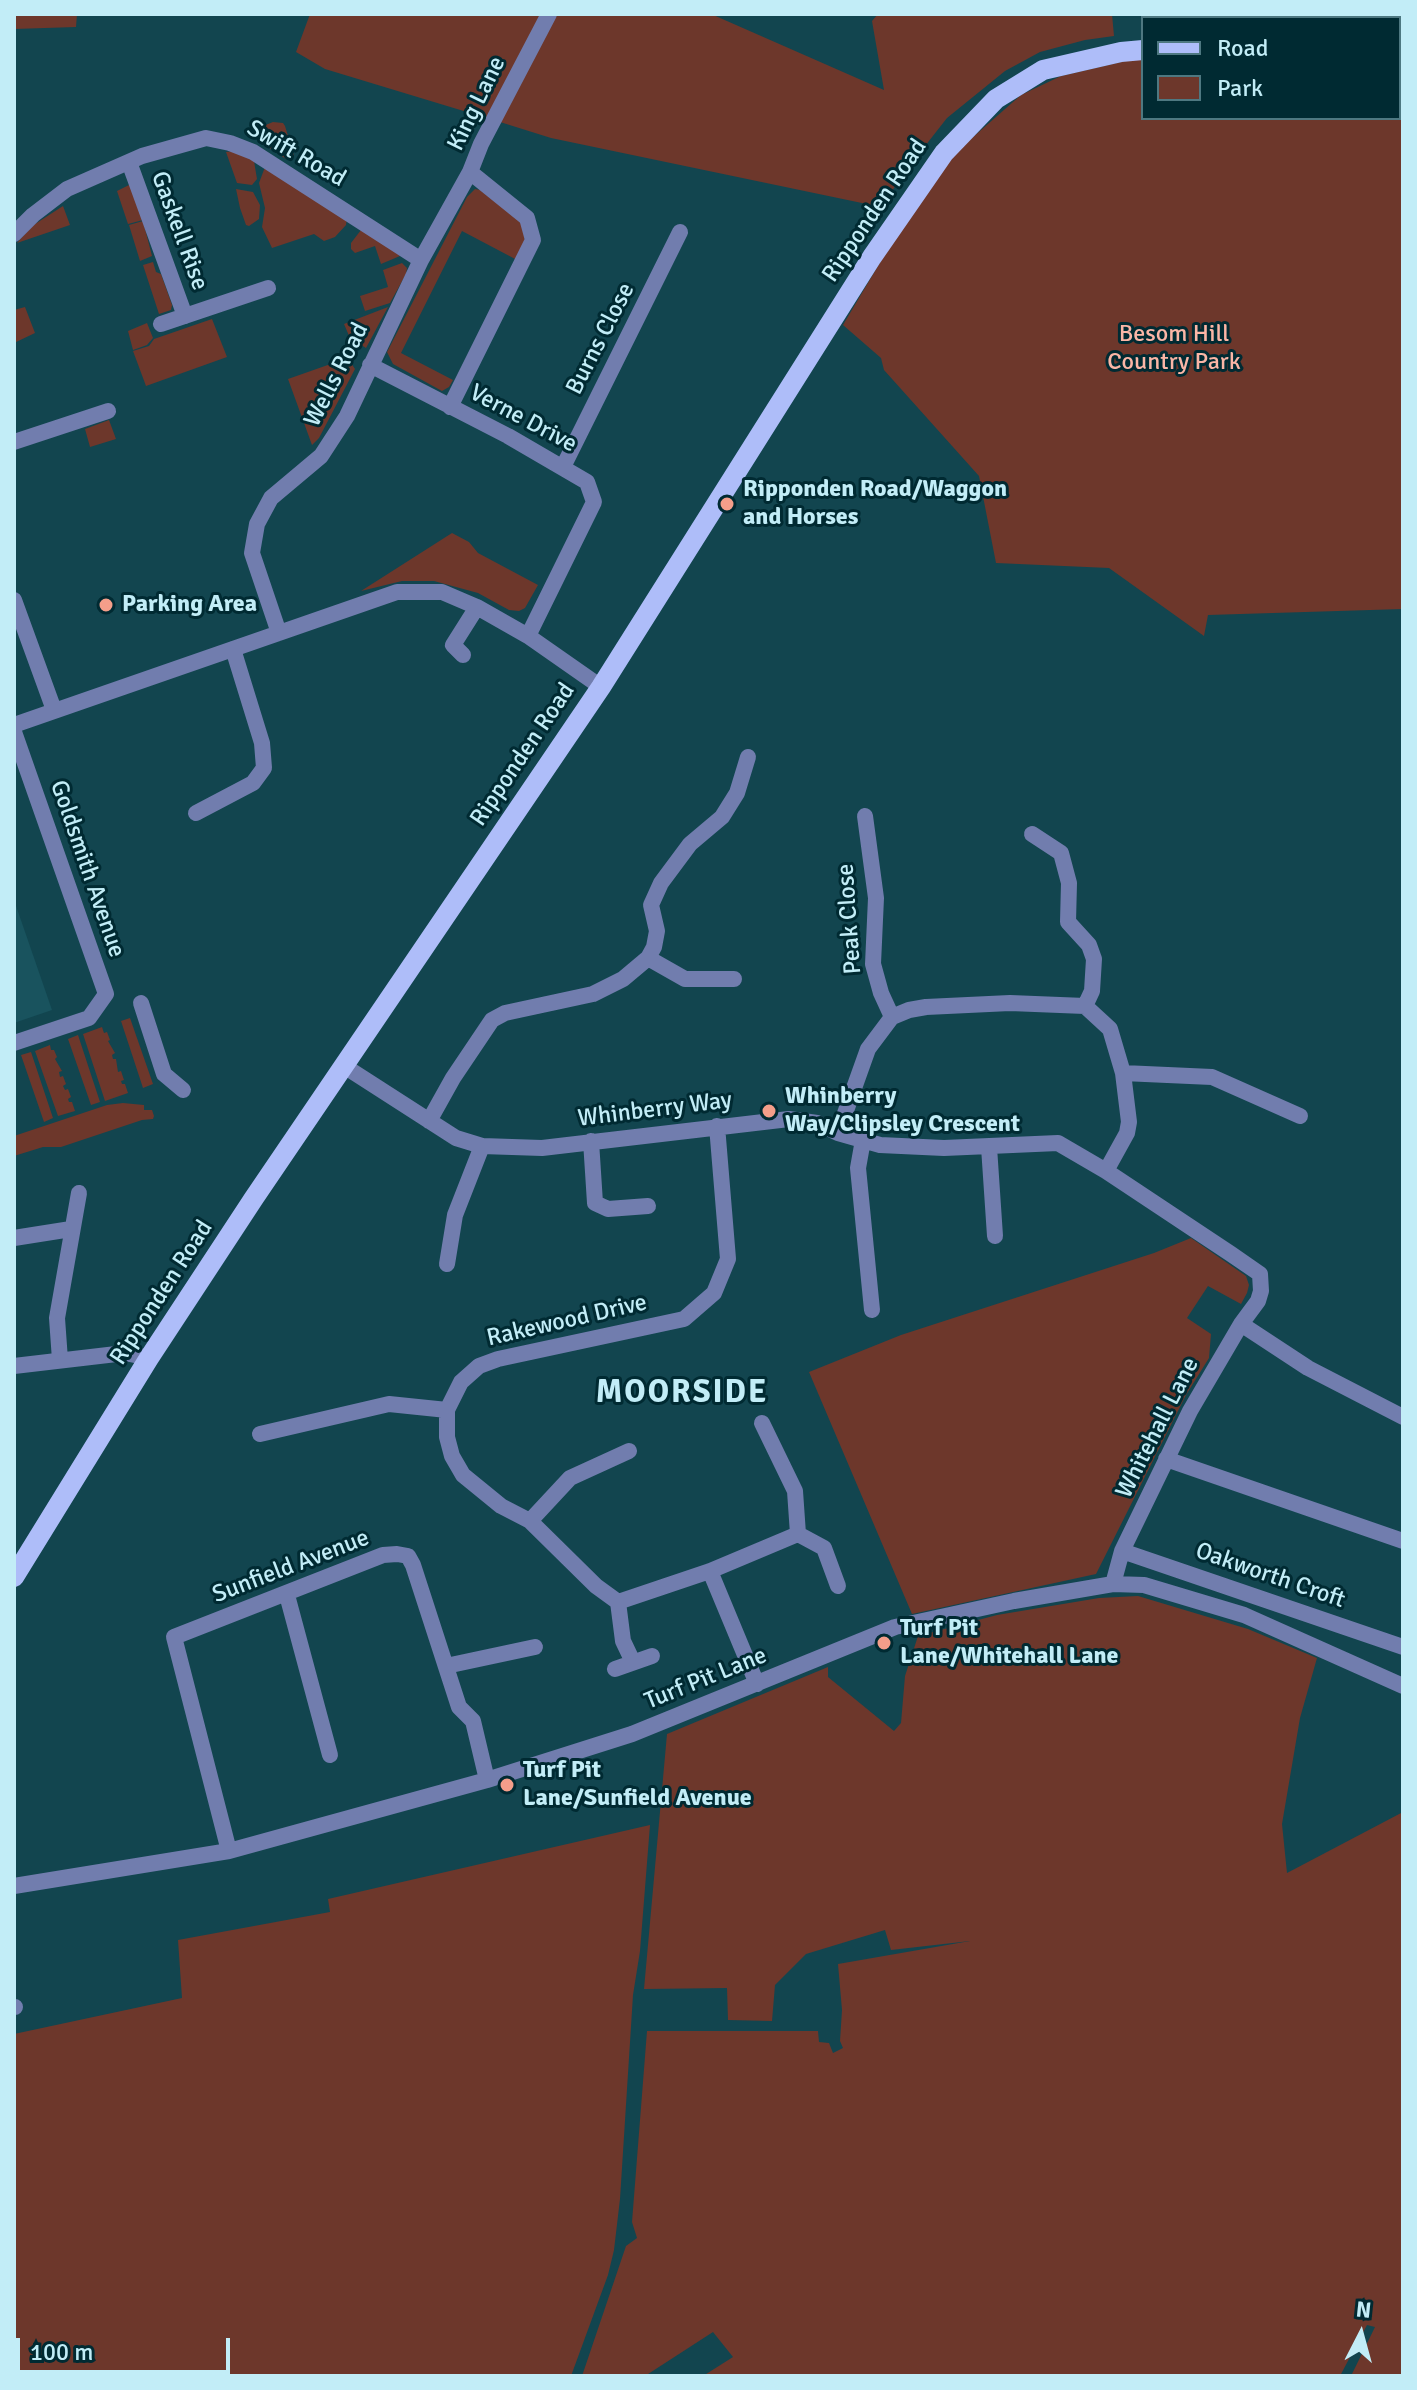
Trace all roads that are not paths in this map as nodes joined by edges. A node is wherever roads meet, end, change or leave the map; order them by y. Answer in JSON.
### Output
{"nodes":[{"id":1,"x":549,"y":14,"type":"edge"},
{"id":2,"x":1141,"y":50,"type":"edge"},
{"id":3,"x":129,"y":162,"type":"junction"},
{"id":4,"x":470,"y":172,"type":"junction"},
{"id":5,"x":680,"y":232,"type":"dead end"},
{"id":6,"x":14,"y":234,"type":"edge"},
{"id":7,"x":421,"y":260,"type":"junction"},
{"id":8,"x":268,"y":288,"type":"dead end"},
{"id":9,"x":185,"y":316,"type":"junction"},
{"id":10,"x":161,"y":324,"type":"dead end"},
{"id":11,"x":370,"y":365,"type":"junction"},
{"id":12,"x":450,"y":407,"type":"junction"},
{"id":13,"x":108,"y":411,"type":"dead end"},
{"id":14,"x":14,"y":442,"type":"edge"},
{"id":15,"x":563,"y":467,"type":"junction"},
{"id":16,"x":14,"y":600,"type":"edge"},
{"id":17,"x":477,"y":607,"type":"junction"},
{"id":18,"x":18,"y":624,"type":"edge"},
{"id":19,"x":279,"y":633,"type":"junction"},
{"id":20,"x":528,"y":636,"type":"junction"},
{"id":21,"x":233,"y":649,"type":"junction"},
{"id":22,"x":463,"y":655,"type":"dead end"},
{"id":23,"x":601,"y":687,"type":"junction"},
{"id":24,"x":54,"y":710,"type":"junction"},
{"id":25,"x":14,"y":725,"type":"edge"},
{"id":26,"x":14,"y":732,"type":"edge"},
{"id":27,"x":748,"y":757,"type":"dead end"},
{"id":28,"x":196,"y":813,"type":"dead end"},
{"id":29,"x":865,"y":816,"type":"dead end"},
{"id":30,"x":1032,"y":834,"type":"dead end"},
{"id":31,"x":648,"y":958,"type":"junction"},
{"id":32,"x":734,"y":979,"type":"dead end"},
{"id":33,"x":141,"y":1003,"type":"dead end"},
{"id":34,"x":1085,"y":1006,"type":"junction"},
{"id":35,"x":892,"y":1017,"type":"junction"},
{"id":36,"x":14,"y":1043,"type":"edge"},
{"id":37,"x":344,"y":1066,"type":"junction"},
{"id":38,"x":1123,"y":1073,"type":"junction"},
{"id":39,"x":183,"y":1090,"type":"dead end"},
{"id":40,"x":1300,"y":1116,"type":"dead end"},
{"id":41,"x":429,"y":1121,"type":"junction"},
{"id":42,"x":717,"y":1126,"type":"junction"},
{"id":43,"x":838,"y":1133,"type":"junction"},
{"id":44,"x":863,"y":1140,"type":"junction"},
{"id":45,"x":591,"y":1141,"type":"junction"},
{"id":46,"x":482,"y":1146,"type":"junction"},
{"id":47,"x":989,"y":1147,"type":"junction"},
{"id":48,"x":1106,"y":1171,"type":"junction"},
{"id":49,"x":79,"y":1193,"type":"dead end"},
{"id":50,"x":648,"y":1206,"type":"dead end"},
{"id":51,"x":71,"y":1229,"type":"junction"},
{"id":52,"x":995,"y":1236,"type":"dead end"},
{"id":53,"x":14,"y":1238,"type":"edge"},
{"id":54,"x":447,"y":1264,"type":"dead end"},
{"id":55,"x":1258,"y":1301,"type":"joint"},
{"id":56,"x":872,"y":1310,"type":"dead end"},
{"id":57,"x":1241,"y":1324,"type":"junction"},
{"id":58,"x":149,"y":1358,"type":"junction"},
{"id":59,"x":60,"y":1360,"type":"junction"},
{"id":60,"x":14,"y":1366,"type":"edge"},
{"id":61,"x":447,"y":1410,"type":"junction"},
{"id":62,"x":1403,"y":1417,"type":"edge"},
{"id":63,"x":762,"y":1423,"type":"dead end"},
{"id":64,"x":260,"y":1434,"type":"dead end"},
{"id":65,"x":629,"y":1451,"type":"dead end"},
{"id":66,"x":1166,"y":1459,"type":"junction"},
{"id":67,"x":530,"y":1521,"type":"junction"},
{"id":68,"x":798,"y":1534,"type":"junction"},
{"id":69,"x":1403,"y":1541,"type":"edge"},
{"id":70,"x":1122,"y":1551,"type":"junction"},
{"id":71,"x":710,"y":1571,"type":"junction"},
{"id":72,"x":14,"y":1577,"type":"edge"},
{"id":73,"x":1113,"y":1584,"type":"junction"},
{"id":74,"x":838,"y":1586,"type":"dead end"},
{"id":75,"x":287,"y":1595,"type":"junction"},
{"id":76,"x":618,"y":1602,"type":"junction"},
{"id":77,"x":535,"y":1647,"type":"dead end"},
{"id":78,"x":1403,"y":1647,"type":"edge"},
{"id":79,"x":652,"y":1656,"type":"dead end"},
{"id":80,"x":633,"y":1662,"type":"junction"},
{"id":81,"x":446,"y":1666,"type":"junction"},
{"id":82,"x":615,"y":1669,"type":"dead end"},
{"id":83,"x":757,"y":1684,"type":"junction"},
{"id":84,"x":1403,"y":1686,"type":"edge"},
{"id":85,"x":330,"y":1755,"type":"dead end"},
{"id":86,"x":487,"y":1780,"type":"junction"},
{"id":87,"x":229,"y":1851,"type":"junction"},
{"id":88,"x":14,"y":1886,"type":"edge"}],
"edges":[{"from":1,"to":4,"type":"street","name":"King Lane"},
{"from":2,"to":23,"type":"main road","name":"Ripponden Road"},
{"from":3,"to":6,"type":"street","name":"Swift Road"},
{"from":3,"to":7,"type":"street","name":"Swift Road"},
{"from":3,"to":9,"type":"street","name":"Gaskell Rise"},
{"from":4,"to":7,"type":"street","name":"Wells Road"},
{"from":4,"to":12,"type":"street"},
{"from":5,"to":15,"type":"street","name":"Burns Close"},
{"from":7,"to":11,"type":"street","name":"Wells Road"},
{"from":8,"to":9,"type":"street","name":"Gaskell Rise"},
{"from":9,"to":10,"type":"street","name":"Gaskell Rise"},
{"from":11,"to":12,"type":"street","name":"Verne Drive"},
{"from":11,"to":19,"type":"street","name":"Wells Road"},
{"from":12,"to":15,"type":"street","name":"Verne Drive"},
{"from":13,"to":14,"type":"street"},
{"from":15,"to":20,"type":"street","name":"Verne Drive"},
{"from":16,"to":18,"type":"street"},
{"from":17,"to":19,"type":"street"},
{"from":17,"to":20,"type":"street"},
{"from":17,"to":22,"type":"street"},
{"from":18,"to":24,"type":"street"},
{"from":19,"to":21,"type":"street"},
{"from":20,"to":23,"type":"street"},
{"from":21,"to":24,"type":"street"},
{"from":21,"to":28,"type":"street"},
{"from":23,"to":37,"type":"main road","name":"Ripponden Road"},
{"from":24,"to":25,"type":"street"},
{"from":26,"to":36,"type":"street","name":"Goldsmith Avenue"},
{"from":27,"to":31,"type":"street"},
{"from":29,"to":35,"type":"street","name":"Peak Close"},
{"from":30,"to":34,"type":"street"},
{"from":31,"to":32,"type":"street"},
{"from":31,"to":41,"type":"street"},
{"from":33,"to":39,"type":"street"},
{"from":34,"to":35,"type":"street"},
{"from":34,"to":38,"type":"street"},
{"from":35,"to":43,"type":"street"},
{"from":37,"to":41,"type":"street","name":"Whinberry Way"},
{"from":37,"to":58,"type":"main road","name":"Ripponden Road"},
{"from":38,"to":40,"type":"street"},
{"from":38,"to":48,"type":"street"},
{"from":41,"to":46,"type":"street","name":"Whinberry Way"},
{"from":42,"to":43,"type":"street","name":"Whinberry Way"},
{"from":42,"to":45,"type":"street","name":"Whinberry Way"},
{"from":42,"to":61,"type":"street","name":"Rakewood Drive"},
{"from":43,"to":44,"type":"street","name":"Whinberry Way"},
{"from":44,"to":47,"type":"street","name":"Whinberry Way"},
{"from":44,"to":56,"type":"street"},
{"from":45,"to":46,"type":"street","name":"Whinberry Way"},
{"from":45,"to":50,"type":"street"},
{"from":46,"to":54,"type":"street"},
{"from":47,"to":48,"type":"street","name":"Whinberry Way"},
{"from":47,"to":52,"type":"street"},
{"from":48,"to":55,"type":"street","name":"Whinberry Way"},
{"from":49,"to":51,"type":"street"},
{"from":51,"to":53,"type":"street"},
{"from":51,"to":59,"type":"street"},
{"from":55,"to":57,"type":"street","name":"Whitehall Lane"},
{"from":57,"to":62,"type":"street"},
{"from":57,"to":66,"type":"street","name":"Whitehall Lane"},
{"from":58,"to":59,"type":"street"},
{"from":58,"to":72,"type":"main road","name":"Ripponden Road"},
{"from":59,"to":60,"type":"street"},
{"from":61,"to":64,"type":"street"},
{"from":61,"to":67,"type":"street"},
{"from":63,"to":68,"type":"street"},
{"from":65,"to":67,"type":"street"},
{"from":66,"to":69,"type":"street"},
{"from":66,"to":70,"type":"street","name":"Whitehall Lane"},
{"from":67,"to":76,"type":"street"},
{"from":68,"to":71,"type":"street"},
{"from":68,"to":74,"type":"street"},
{"from":70,"to":73,"type":"street","name":"Whitehall Lane"},
{"from":70,"to":78,"type":"street","name":"Oakworth Croft"},
{"from":71,"to":76,"type":"street"},
{"from":71,"to":83,"type":"street"},
{"from":73,"to":83,"type":"street","name":"Turf Pit Lane"},
{"from":73,"to":84,"type":"street","name":"Turf Pit Lane"},
{"from":75,"to":81,"type":"street","name":"Sunfield Avenue"},
{"from":75,"to":85,"type":"street"},
{"from":75,"to":87,"type":"street","name":"Sunfield Avenue"},
{"from":76,"to":80,"type":"street"},
{"from":77,"to":81,"type":"street"},
{"from":79,"to":80,"type":"street"},
{"from":80,"to":82,"type":"street"},
{"from":81,"to":86,"type":"street","name":"Sunfield Avenue"},
{"from":83,"to":86,"type":"street","name":"Turf Pit Lane"},
{"from":86,"to":87,"type":"street","name":"Turf Pit Lane"},
{"from":87,"to":88,"type":"street","name":"Turf Pit Lane"}]}
